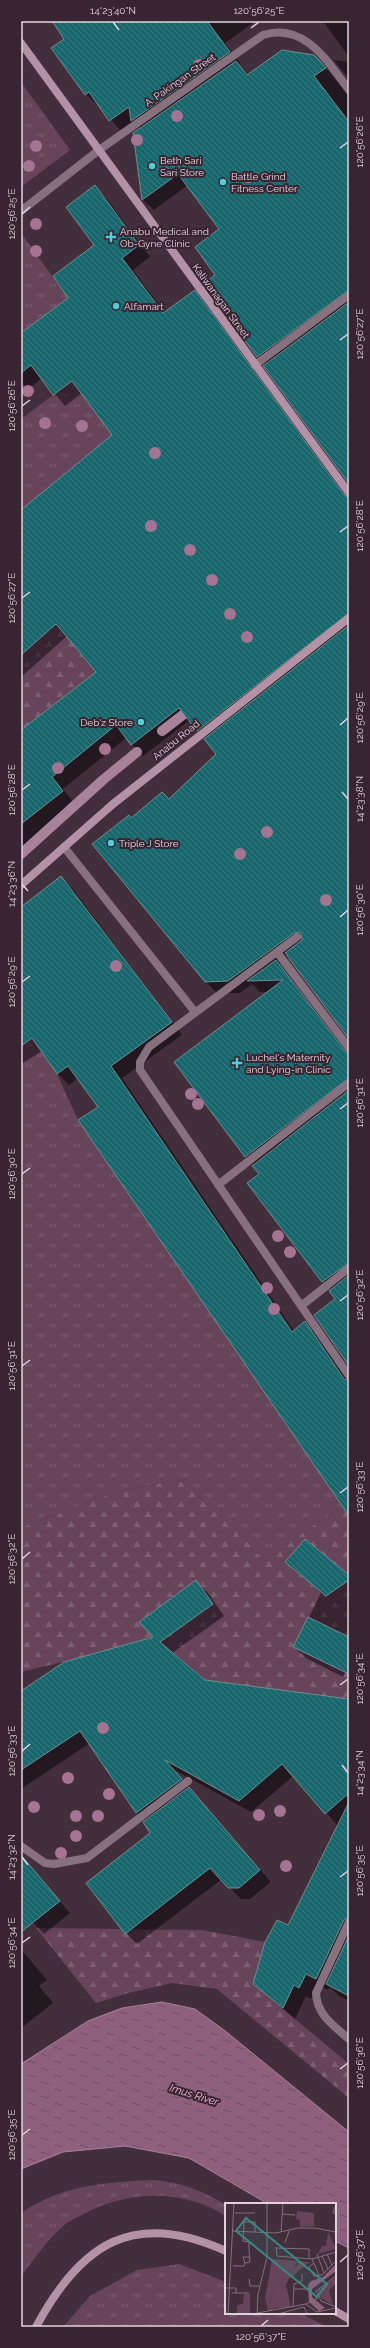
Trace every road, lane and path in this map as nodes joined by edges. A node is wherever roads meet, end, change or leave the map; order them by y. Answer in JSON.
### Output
{"nodes":[{"id":1,"x":21,"y":42,"type":"edge"},
{"id":2,"x":349,"y":90,"type":"edge"},
{"id":3,"x":99,"y":150,"type":"junction"},
{"id":4,"x":21,"y":211,"type":"edge"},
{"id":5,"x":349,"y":295,"type":"edge"},
{"id":6,"x":255,"y":365,"type":"junction"},
{"id":7,"x":349,"y":493,"type":"edge"},
{"id":8,"x":349,"y":618,"type":"edge"},
{"id":9,"x":64,"y":846,"type":"junction"},
{"id":10,"x":21,"y":885,"type":"edge"},
{"id":11,"x":297,"y":937,"type":"dead end"},
{"id":12,"x":277,"y":952,"type":"junction"},
{"id":13,"x":195,"y":1012,"type":"junction"},
{"id":14,"x":349,"y":1048,"type":"edge"},
{"id":15,"x":349,"y":1083,"type":"edge"},
{"id":16,"x":218,"y":1185,"type":"junction"},
{"id":17,"x":349,"y":1268,"type":"edge"},
{"id":18,"x":301,"y":1306,"type":"junction"},
{"id":19,"x":349,"y":1376,"type":"edge"},
{"id":20,"x":188,"y":1781,"type":"dead end"},
{"id":21,"x":21,"y":1846,"type":"edge"},
{"id":22,"x":349,"y":1922,"type":"edge"},
{"id":23,"x":349,"y":2039,"type":"edge"},
{"id":24,"x":225,"y":2251,"type":"edge"},
{"id":25,"x":336,"y":2312,"type":"edge"},
{"id":26,"x":349,"y":2319,"type":"edge"},
{"id":27,"x":36,"y":2327,"type":"edge"}],
"edges":[{"from":1,"to":3,"type":"street","name":"Kaliwanagan Street"},
{"from":2,"to":3,"type":"street","name":"A. Pakingan Street"},
{"from":3,"to":4,"type":"street","name":"A. Pakingan Street"},
{"from":3,"to":6,"type":"street","name":"Kaliwanagan Street"},
{"from":5,"to":6,"type":"street"},
{"from":6,"to":7,"type":"street","name":"Kaliwanagan Street"},
{"from":8,"to":9,"type":"street","name":"Anabu Road"},
{"from":9,"to":10,"type":"street","name":"Anabu Road"},
{"from":9,"to":13,"type":"street"},
{"from":11,"to":12,"type":"street"},
{"from":12,"to":13,"type":"street"},
{"from":12,"to":14,"type":"street"},
{"from":13,"to":16,"type":"street"},
{"from":15,"to":16,"type":"street"},
{"from":16,"to":18,"type":"street"},
{"from":17,"to":18,"type":"street"},
{"from":18,"to":19,"type":"street"},
{"from":20,"to":21,"type":"street"},
{"from":22,"to":23,"type":"street"},
{"from":24,"to":27,"type":"street"},
{"from":25,"to":26,"type":"street"}]}
